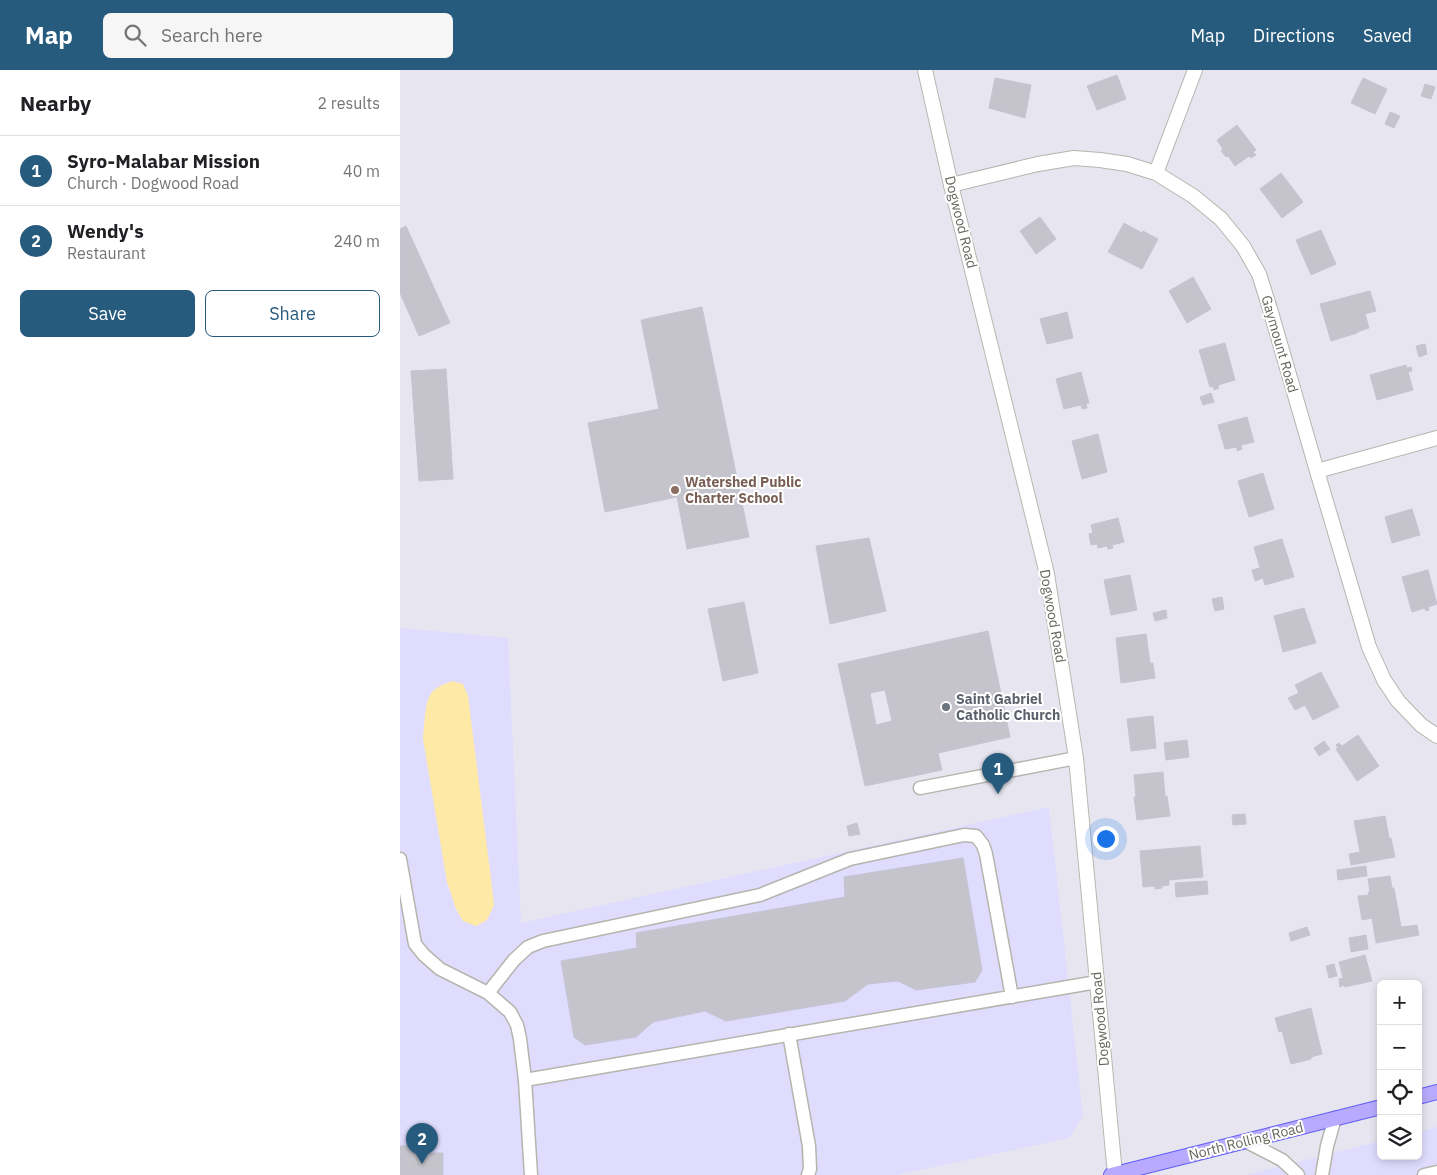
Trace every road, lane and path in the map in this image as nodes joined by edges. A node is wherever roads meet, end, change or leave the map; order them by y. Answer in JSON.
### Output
{"nodes":[{"id":1,"x":925,"y":70,"type":"edge"},
{"id":2,"x":1195,"y":70,"type":"edge"},
{"id":3,"x":1156,"y":173,"type":"junction"},
{"id":4,"x":951,"y":185,"type":"junction"},
{"id":5,"x":1437,"y":438,"type":"edge"},
{"id":6,"x":1317,"y":471,"type":"junction"},
{"id":7,"x":1437,"y":736,"type":"edge"},
{"id":8,"x":1076,"y":758,"type":"junction"},
{"id":9,"x":920,"y":788,"type":"dead end"},
{"id":10,"x":400,"y":859,"type":"edge"},
{"id":11,"x":1096,"y":982,"type":"junction"},
{"id":12,"x":488,"y":993,"type":"junction"},
{"id":13,"x":1012,"y":997,"type":"junction"},
{"id":14,"x":789,"y":1034,"type":"junction"},
{"id":15,"x":525,"y":1080,"type":"junction"},
{"id":16,"x":1437,"y":1092,"type":"edge"},
{"id":17,"x":1422,"y":1096,"type":"edge"},
{"id":18,"x":1377,"y":1108,"type":"edge"},
{"id":19,"x":1335,"y":1118,"type":"junction"},
{"id":20,"x":1245,"y":1141,"type":"junction"},
{"id":21,"x":1437,"y":1172,"type":"edge"},
{"id":22,"x":811,"y":1173,"type":"edge"},
{"id":23,"x":531,"y":1175,"type":"edge"},
{"id":24,"x":1113,"y":1175,"type":"edge"},
{"id":25,"x":1298,"y":1175,"type":"edge"},
{"id":26,"x":1322,"y":1175,"type":"edge"},
{"id":27,"x":1424,"y":1175,"type":"edge"}],
"edges":[{"from":1,"to":4,"type":"main road","name":"Dogwood Road"},
{"from":2,"to":3,"type":"main road"},
{"from":3,"to":4,"type":"main road","name":"Gaymount Road"},
{"from":3,"to":6,"type":"main road","name":"Gaymount Road"},
{"from":4,"to":8,"type":"main road","name":"Dogwood Road"},
{"from":5,"to":6,"type":"main road"},
{"from":6,"to":7,"type":"main road","name":"Gaymount Road"},
{"from":8,"to":9,"type":"lane"},
{"from":8,"to":11,"type":"main road","name":"Dogwood Road"},
{"from":10,"to":12,"type":"lane"},
{"from":11,"to":13,"type":"lane"},
{"from":11,"to":24,"type":"main road","name":"Dogwood Road"},
{"from":12,"to":13,"type":"lane"},
{"from":12,"to":15,"type":"lane"},
{"from":13,"to":14,"type":"lane"},
{"from":14,"to":15,"type":"lane"},
{"from":14,"to":22,"type":"lane"},
{"from":15,"to":23,"type":"lane"},
{"from":16,"to":17,"type":"main road"},
{"from":18,"to":19,"type":"main road","name":"North Rolling Road"},
{"from":19,"to":20,"type":"main road","name":"North Rolling Road"},
{"from":19,"to":26,"type":"lane"},
{"from":20,"to":24,"type":"main road","name":"North Rolling Road"},
{"from":20,"to":25,"type":"lane"},
{"from":21,"to":27,"type":"lane"}]}
